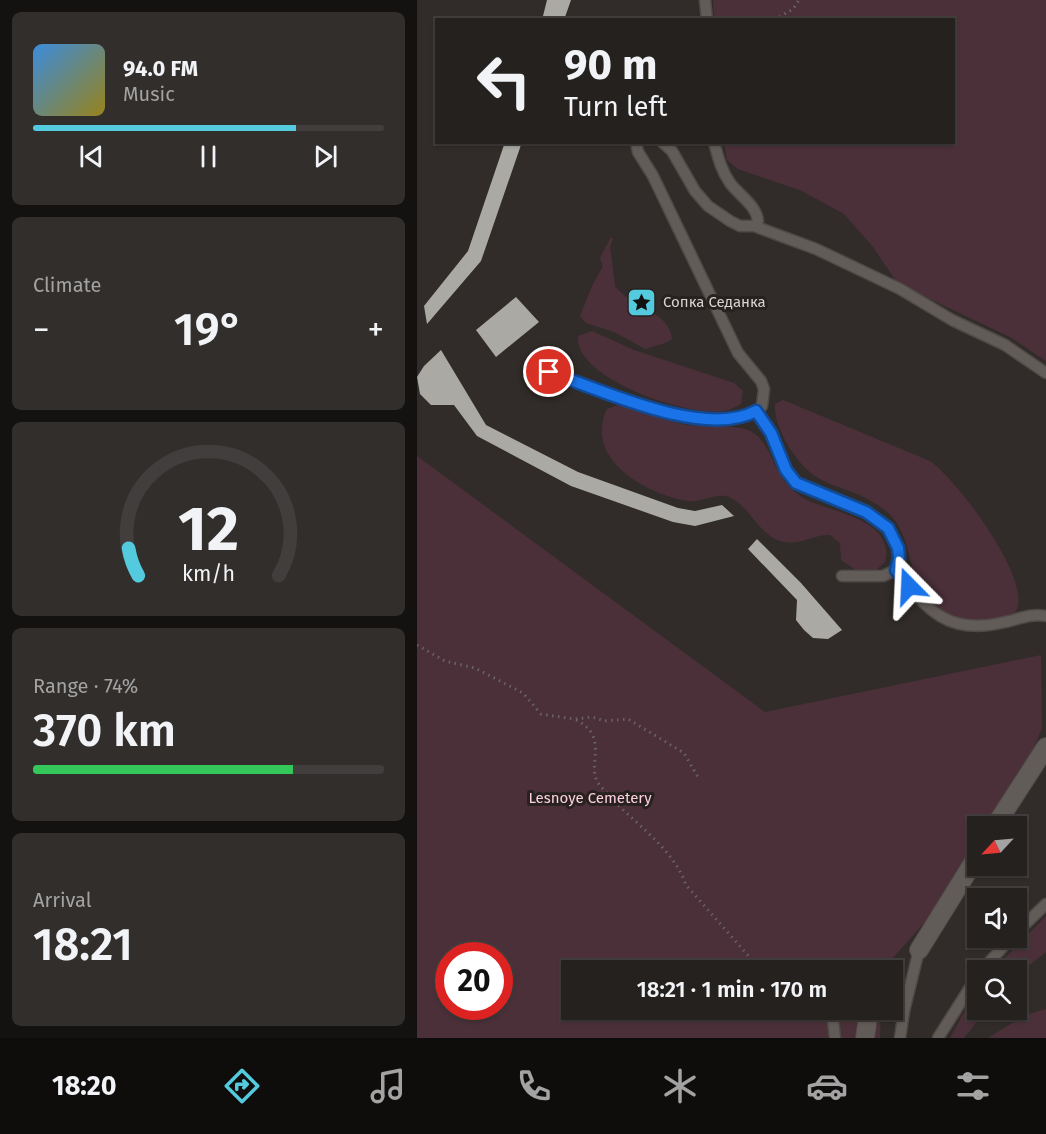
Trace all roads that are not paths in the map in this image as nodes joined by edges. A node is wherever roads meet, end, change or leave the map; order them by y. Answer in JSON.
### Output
{"nodes":[{"id":1,"x":705,"y":0,"type":"edge"},
{"id":2,"x":707,"y":18,"type":"edge"},
{"id":3,"x":636,"y":144,"type":"edge"},
{"id":4,"x":664,"y":144,"type":"edge"},
{"id":5,"x":715,"y":144,"type":"edge"},
{"id":6,"x":754,"y":226,"type":"junction"},
{"id":7,"x":549,"y":372,"type":"dead end"},
{"id":8,"x":1046,"y":373,"type":"edge"},
{"id":9,"x":756,"y":411,"type":"junction"},
{"id":10,"x":896,"y":570,"type":"junction"},
{"id":11,"x":842,"y":576,"type":"dead end"},
{"id":12,"x":1046,"y":616,"type":"edge"},
{"id":13,"x":1046,"y":747,"type":"edge"},
{"id":14,"x":1001,"y":816,"type":"edge"},
{"id":15,"x":967,"y":873,"type":"edge"},
{"id":16,"x":1046,"y":904,"type":"edge"},
{"id":17,"x":1027,"y":922,"type":"edge"},
{"id":18,"x":1002,"y":948,"type":"edge"},
{"id":19,"x":919,"y":950,"type":"joint"},
{"id":20,"x":991,"y":960,"type":"edge"},
{"id":21,"x":967,"y":992,"type":"edge"},
{"id":22,"x":833,"y":1020,"type":"edge"},
{"id":23,"x":868,"y":1020,"type":"edge"},
{"id":24,"x":835,"y":1038,"type":"edge"},
{"id":25,"x":865,"y":1038,"type":"edge"},
{"id":26,"x":900,"y":1038,"type":"edge"},
{"id":27,"x":938,"y":1038,"type":"edge"}],
"edges":[{"from":1,"to":2,"type":"lane"},
{"from":3,"to":9,"type":"lane"},
{"from":4,"to":6,"type":"lane"},
{"from":5,"to":6,"type":"lane"},
{"from":6,"to":8,"type":"lane"},
{"from":7,"to":9,"type":"lane"},
{"from":9,"to":10,"type":"lane"},
{"from":10,"to":11,"type":"lane"},
{"from":10,"to":12,"type":"lane"},
{"from":13,"to":14,"type":"street"},
{"from":15,"to":19,"type":"street"},
{"from":16,"to":17,"type":"lane"},
{"from":18,"to":20,"type":"lane"},
{"from":19,"to":26,"type":"lane"},
{"from":21,"to":27,"type":"lane"},
{"from":22,"to":24,"type":"lane"},
{"from":23,"to":25,"type":"street"}]}
